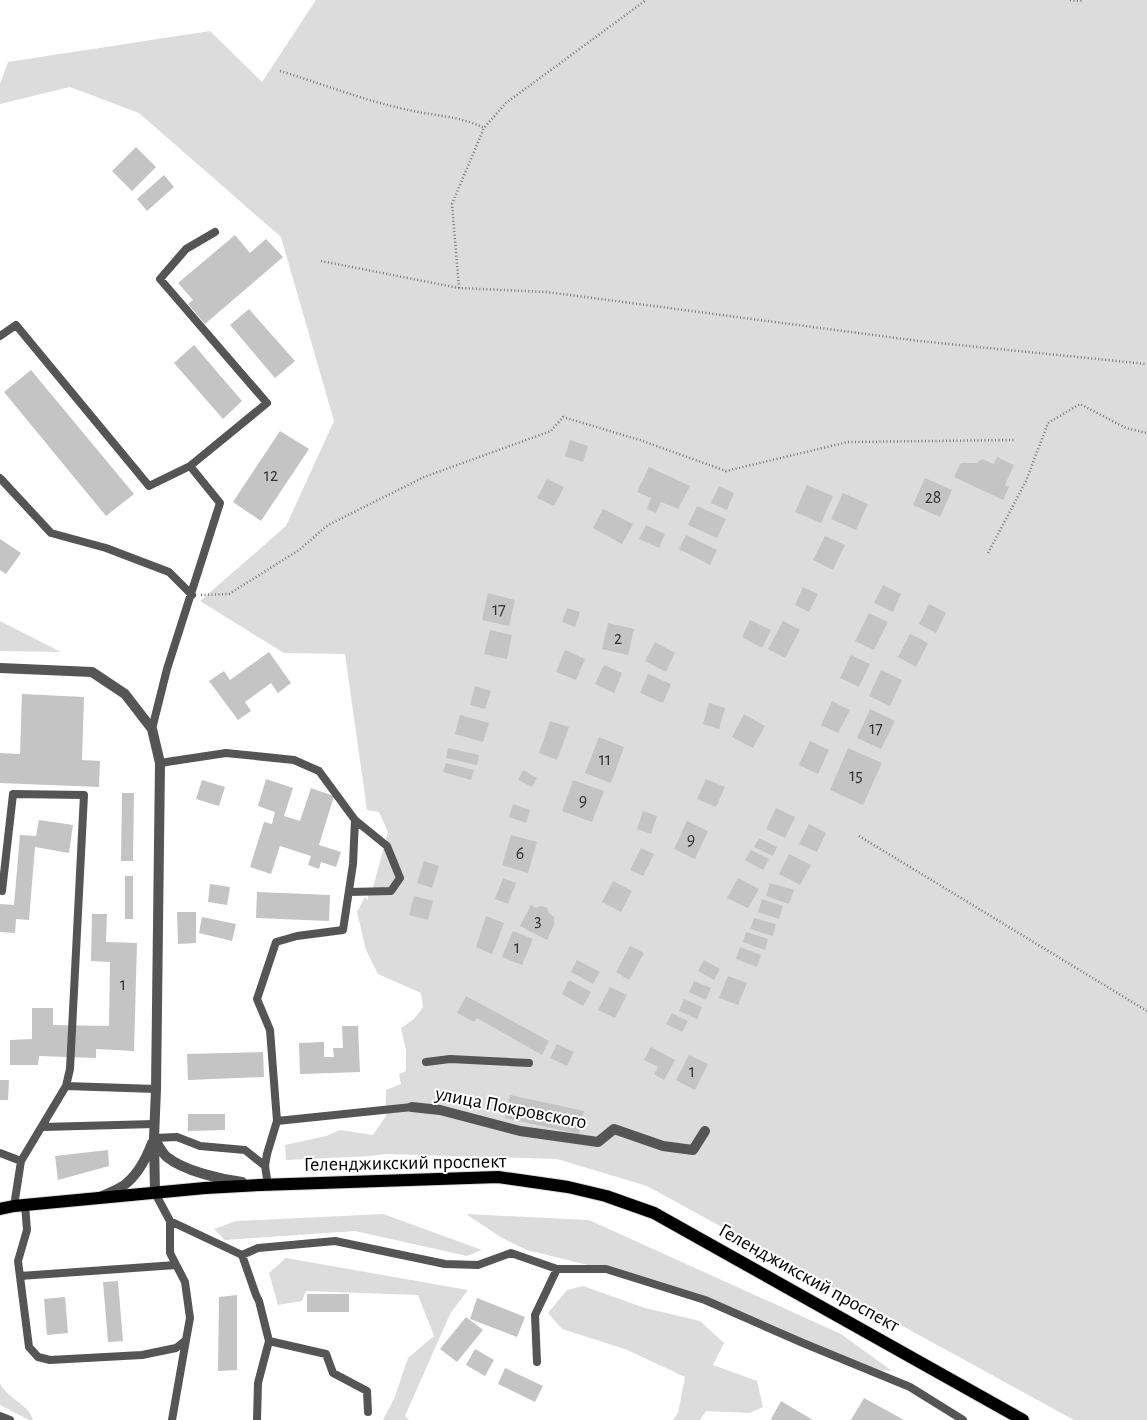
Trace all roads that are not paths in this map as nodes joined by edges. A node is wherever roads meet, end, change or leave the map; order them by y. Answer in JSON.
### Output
{"nodes":[{"id":1,"x":215,"y":232,"type":"dead end"},
{"id":2,"x":0,"y":336,"type":"edge"},
{"id":3,"x":190,"y":466,"type":"junction"},
{"id":4,"x":0,"y":478,"type":"edge"},
{"id":5,"x":192,"y":595,"type":"junction"},
{"id":6,"x":0,"y":668,"type":"edge"},
{"id":7,"x":152,"y":730,"type":"junction"},
{"id":8,"x":160,"y":763,"type":"junction"},
{"id":9,"x":355,"y":820,"type":"junction"},
{"id":10,"x":2,"y":891,"type":"dead end"},
{"id":11,"x":349,"y":892,"type":"junction"},
{"id":12,"x":426,"y":1062,"type":"dead end"},
{"id":13,"x":529,"y":1063,"type":"dead end"},
{"id":14,"x":66,"y":1086,"type":"junction"},
{"id":15,"x":156,"y":1089,"type":"junction"},
{"id":16,"x":412,"y":1108,"type":"joint"},
{"id":17,"x":277,"y":1121,"type":"junction"},
{"id":18,"x":154,"y":1124,"type":"junction"},
{"id":19,"x":43,"y":1127,"type":"junction"},
{"id":20,"x":705,"y":1131,"type":"dead end"},
{"id":21,"x":154,"y":1138,"type":"junction"},
{"id":22,"x":0,"y":1153,"type":"edge"},
{"id":23,"x":21,"y":1161,"type":"junction"},
{"id":24,"x":265,"y":1166,"type":"junction"},
{"id":25,"x":264,"y":1185,"type":"junction"},
{"id":26,"x":155,"y":1193,"type":"junction"},
{"id":27,"x":97,"y":1198,"type":"junction"},
{"id":28,"x":20,"y":1205,"type":"junction"},
{"id":29,"x":0,"y":1208,"type":"edge"},
{"id":30,"x":170,"y":1221,"type":"junction"},
{"id":31,"x":242,"y":1255,"type":"junction"},
{"id":32,"x":176,"y":1265,"type":"junction"},
{"id":33,"x":557,"y":1269,"type":"junction"},
{"id":34,"x":20,"y":1276,"type":"junction"},
{"id":35,"x":186,"y":1340,"type":"junction"},
{"id":36,"x":269,"y":1341,"type":"junction"},
{"id":37,"x":537,"y":1362,"type":"dead end"},
{"id":38,"x":368,"y":1412,"type":"dead end"},
{"id":39,"x":0,"y":1416,"type":"edge"},
{"id":40,"x":10,"y":1420,"type":"edge"},
{"id":41,"x":172,"y":1420,"type":"edge"},
{"id":42,"x":256,"y":1420,"type":"edge"},
{"id":43,"x":963,"y":1420,"type":"edge"},
{"id":44,"x":1023,"y":1420,"type":"edge"}],
"edges":[{"from":1,"to":3,"type":"lane"},
{"from":2,"to":3,"type":"lane"},
{"from":3,"to":5,"type":"lane"},
{"from":4,"to":5,"type":"lane"},
{"from":5,"to":7,"type":"lane"},
{"from":6,"to":7,"type":"street"},
{"from":7,"to":8,"type":"street"},
{"from":8,"to":9,"type":"lane"},
{"from":8,"to":15,"type":"street"},
{"from":9,"to":11,"type":"lane"},
{"from":9,"to":11,"type":"lane"},
{"from":10,"to":14,"type":"lane"},
{"from":11,"to":17,"type":"lane"},
{"from":12,"to":13,"type":"lane"},
{"from":14,"to":15,"type":"lane"},
{"from":14,"to":19,"type":"lane"},
{"from":15,"to":18,"type":"street"},
{"from":16,"to":17,"type":"lane"},
{"from":16,"to":20,"type":"street","name":"улица Покровского"},
{"from":17,"to":24,"type":"lane"},
{"from":18,"to":19,"type":"lane"},
{"from":18,"to":21,"type":"street"},
{"from":19,"to":23,"type":"lane"},
{"from":21,"to":24,"type":"lane"},
{"from":21,"to":25,"type":"street"},
{"from":21,"to":26,"type":"street"},
{"from":21,"to":27,"type":"street"},
{"from":22,"to":23,"type":"lane"},
{"from":23,"to":28,"type":"lane"},
{"from":24,"to":25,"type":"lane"},
{"from":25,"to":26,"type":"main road","name":"Геленджикский проспект"},
{"from":25,"to":44,"type":"main road","name":"Геленджикский проспект"},
{"from":26,"to":27,"type":"main road","name":"Геленджикский проспект"},
{"from":26,"to":30,"type":"lane"},
{"from":27,"to":28,"type":"main road","name":"Геленджикский проспект"},
{"from":28,"to":29,"type":"main road","name":"Геленджикский проспект"},
{"from":28,"to":34,"type":"lane"},
{"from":30,"to":31,"type":"lane"},
{"from":30,"to":32,"type":"lane"},
{"from":31,"to":33,"type":"lane"},
{"from":31,"to":36,"type":"lane"},
{"from":32,"to":34,"type":"lane"},
{"from":32,"to":35,"type":"lane"},
{"from":33,"to":37,"type":"lane"},
{"from":33,"to":43,"type":"lane"},
{"from":34,"to":35,"type":"lane"},
{"from":35,"to":41,"type":"lane"},
{"from":36,"to":38,"type":"lane"},
{"from":36,"to":42,"type":"lane"},
{"from":39,"to":40,"type":"lane"}]}
